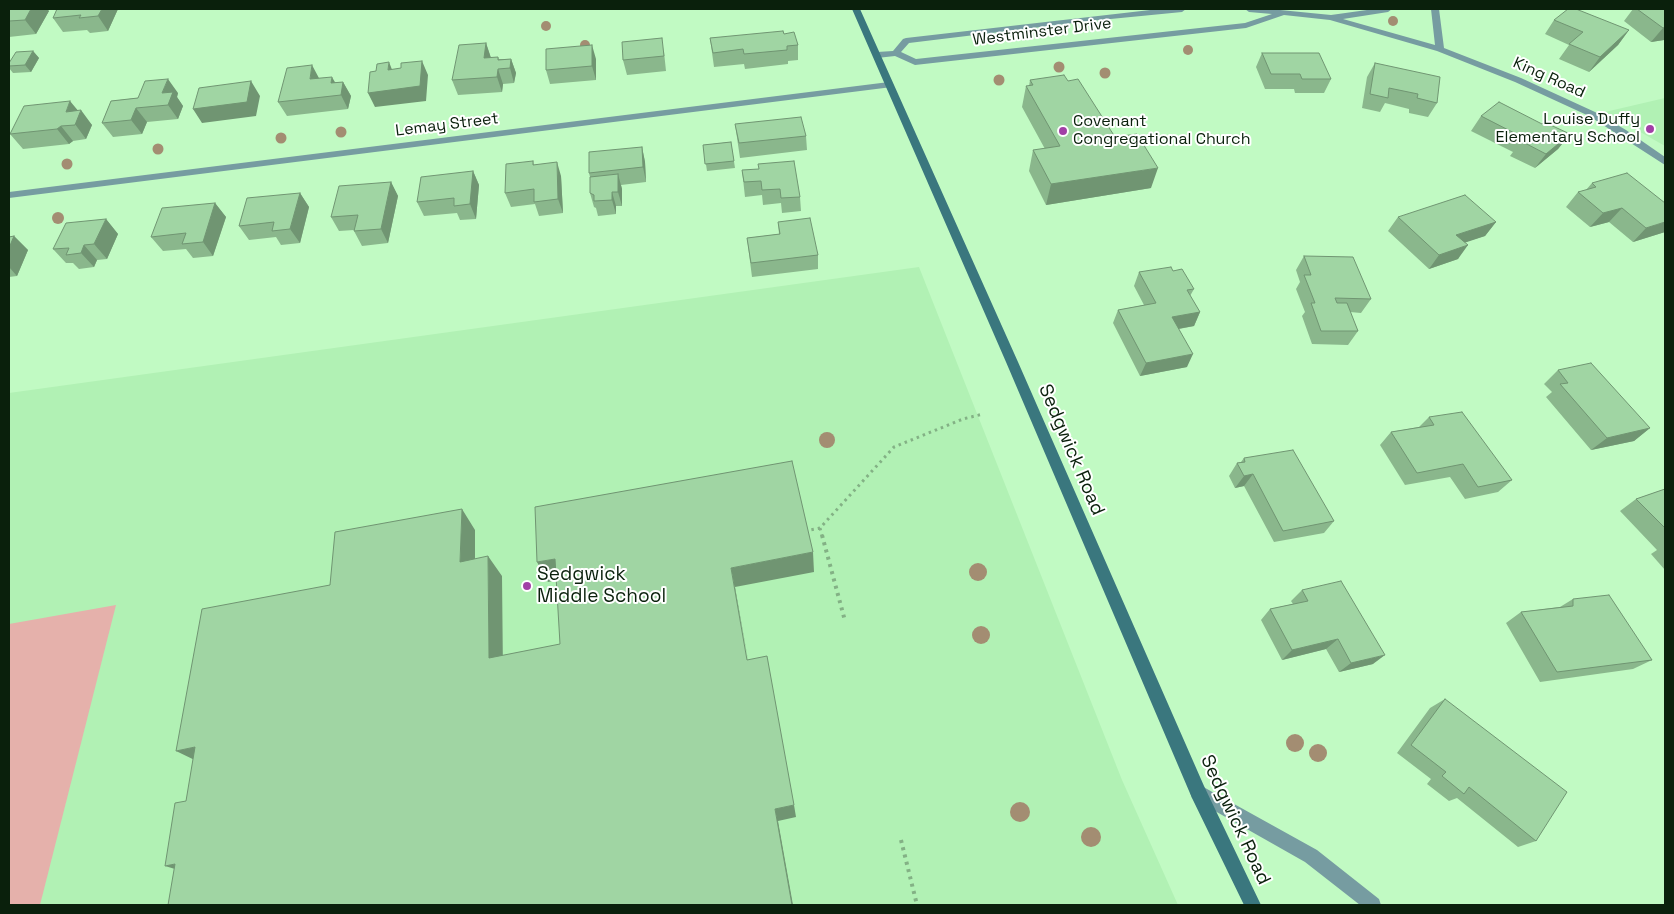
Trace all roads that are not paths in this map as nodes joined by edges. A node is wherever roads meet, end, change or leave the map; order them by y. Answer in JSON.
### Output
{"nodes":[{"id":1,"x":856,"y":9,"type":"edge"},
{"id":2,"x":1182,"y":9,"type":"edge"},
{"id":3,"x":1248,"y":9,"type":"edge"},
{"id":4,"x":1388,"y":9,"type":"edge"},
{"id":5,"x":1434,"y":9,"type":"edge"},
{"id":6,"x":1281,"y":14,"type":"junction"},
{"id":7,"x":1331,"y":18,"type":"junction"},
{"id":8,"x":1440,"y":49,"type":"junction"},
{"id":9,"x":896,"y":53,"type":"junction"},
{"id":10,"x":877,"y":55,"type":"junction"},
{"id":11,"x":889,"y":84,"type":"junction"},
{"id":12,"x":1665,"y":162,"type":"edge"},
{"id":13,"x":9,"y":195,"type":"edge"},
{"id":14,"x":1198,"y":792,"type":"junction"},
{"id":15,"x":1253,"y":905,"type":"edge"},
{"id":16,"x":1373,"y":905,"type":"edge"}],
"edges":[{"from":1,"to":10,"type":"main road","name":"Sedgwick Road"},
{"from":2,"to":9,"type":"street","name":"Westminster Drive"},
{"from":3,"to":6,"type":"street","name":"Westminster Drive"},
{"from":4,"to":7,"type":"street","name":"Westminster Drive"},
{"from":5,"to":8,"type":"street"},
{"from":6,"to":7,"type":"street","name":"Westminster Drive"},
{"from":6,"to":9,"type":"street","name":"Westminster Drive"},
{"from":7,"to":8,"type":"street","name":"King Road"},
{"from":8,"to":12,"type":"street","name":"King Road"},
{"from":9,"to":10,"type":"street","name":"Westminster Drive"},
{"from":10,"to":11,"type":"main road","name":"Sedgwick Road"},
{"from":11,"to":13,"type":"street","name":"Lemay Street"},
{"from":11,"to":14,"type":"main road","name":"Sedgwick Road"},
{"from":14,"to":15,"type":"main road","name":"Sedgwick Road"},
{"from":14,"to":16,"type":"street"}]}
